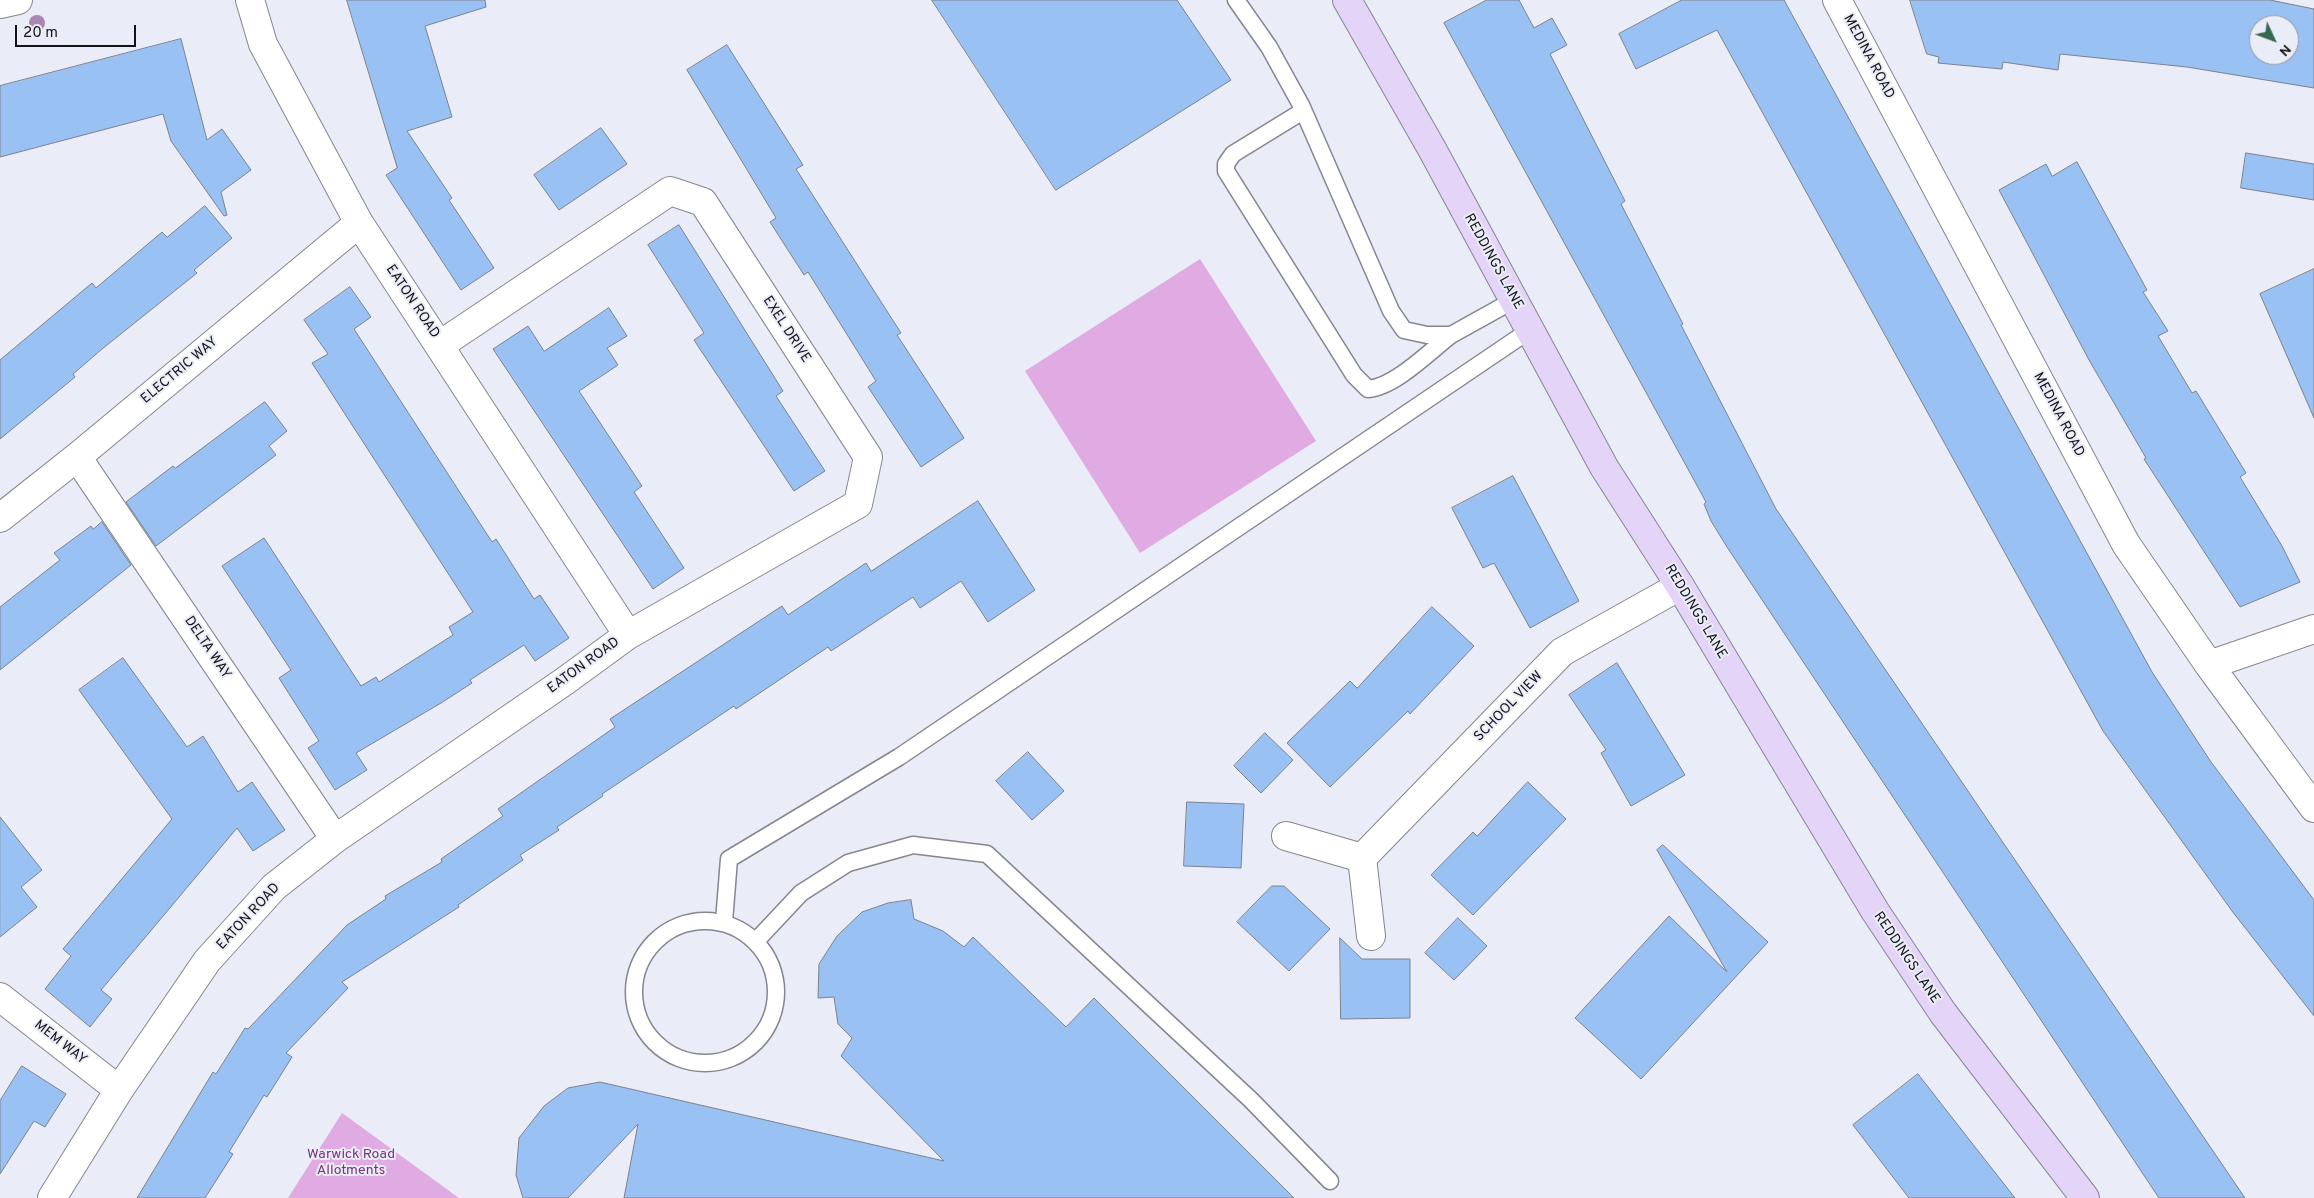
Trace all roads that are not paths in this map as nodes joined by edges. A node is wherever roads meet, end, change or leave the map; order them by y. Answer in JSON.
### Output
{"nodes":[{"id":1,"x":18,"y":0,"type":"edge"},
{"id":2,"x":250,"y":0,"type":"edge"},
{"id":3,"x":1236,"y":0,"type":"edge"},
{"id":4,"x":1347,"y":0,"type":"edge"},
{"id":5,"x":1837,"y":0,"type":"edge"},
{"id":6,"x":0,"y":4,"type":"edge"},
{"id":7,"x":1303,"y":111,"type":"junction"},
{"id":8,"x":359,"y":223,"type":"junction"},
{"id":9,"x":1514,"y":300,"type":"junction"},
{"id":10,"x":1530,"y":330,"type":"junction"},
{"id":11,"x":1451,"y":334,"type":"junction"},
{"id":12,"x":440,"y":345,"type":"junction"},
{"id":13,"x":77,"y":457,"type":"junction"},
{"id":14,"x":0,"y":518,"type":"edge"},
{"id":15,"x":1680,"y":586,"type":"junction"},
{"id":16,"x":2314,"y":629,"type":"edge"},
{"id":17,"x":628,"y":635,"type":"junction"},
{"id":18,"x":2209,"y":665,"type":"junction"},
{"id":19,"x":2314,"y":808,"type":"edge"},
{"id":20,"x":1286,"y":836,"type":"dead end"},
{"id":21,"x":335,"y":839,"type":"junction"},
{"id":22,"x":1362,"y":858,"type":"junction"},
{"id":23,"x":724,"y":922,"type":"junction"},
{"id":24,"x":1371,"y":936,"type":"dead end"},
{"id":25,"x":756,"y":941,"type":"junction"},
{"id":26,"x":0,"y":997,"type":"edge"},
{"id":27,"x":119,"y":1090,"type":"junction"},
{"id":28,"x":1330,"y":1181,"type":"dead end"},
{"id":29,"x":52,"y":1198,"type":"edge"},
{"id":30,"x":2085,"y":1198,"type":"edge"}],
"edges":[{"from":1,"to":6,"type":"street"},
{"from":2,"to":8,"type":"street","name":"EATON ROAD"},
{"from":3,"to":7,"type":"lane"},
{"from":4,"to":9,"type":"street","name":"REDDINGS LANE"},
{"from":5,"to":18,"type":"street","name":"MEDINA ROAD"},
{"from":7,"to":11,"type":"lane"},
{"from":7,"to":11,"type":"lane"},
{"from":8,"to":12,"type":"street","name":"EATON ROAD"},
{"from":8,"to":13,"type":"street","name":"ELECTRIC WAY"},
{"from":9,"to":10,"type":"street","name":"REDDINGS LANE"},
{"from":9,"to":11,"type":"lane"},
{"from":10,"to":15,"type":"street","name":"REDDINGS LANE"},
{"from":10,"to":23,"type":"lane"},
{"from":12,"to":17,"type":"street","name":"EATON ROAD"},
{"from":12,"to":17,"type":"street","name":"EXEL DRIVE"},
{"from":13,"to":14,"type":"street","name":"ELECTRIC WAY"},
{"from":13,"to":21,"type":"street","name":"DELTA WAY"},
{"from":15,"to":22,"type":"street","name":"SCHOOL VIEW"},
{"from":15,"to":30,"type":"street","name":"REDDINGS LANE"},
{"from":16,"to":18,"type":"street"},
{"from":17,"to":21,"type":"street","name":"EATON ROAD"},
{"from":18,"to":19,"type":"street","name":"MEDINA ROAD"},
{"from":20,"to":22,"type":"street"},
{"from":21,"to":27,"type":"street","name":"EATON ROAD"},
{"from":22,"to":24,"type":"street"},
{"from":23,"to":25,"type":"lane"},
{"from":23,"to":25,"type":"lane"},
{"from":25,"to":28,"type":"lane"},
{"from":26,"to":27,"type":"street","name":"MEM WAY"},
{"from":27,"to":29,"type":"street","name":"EATON ROAD"}]}
